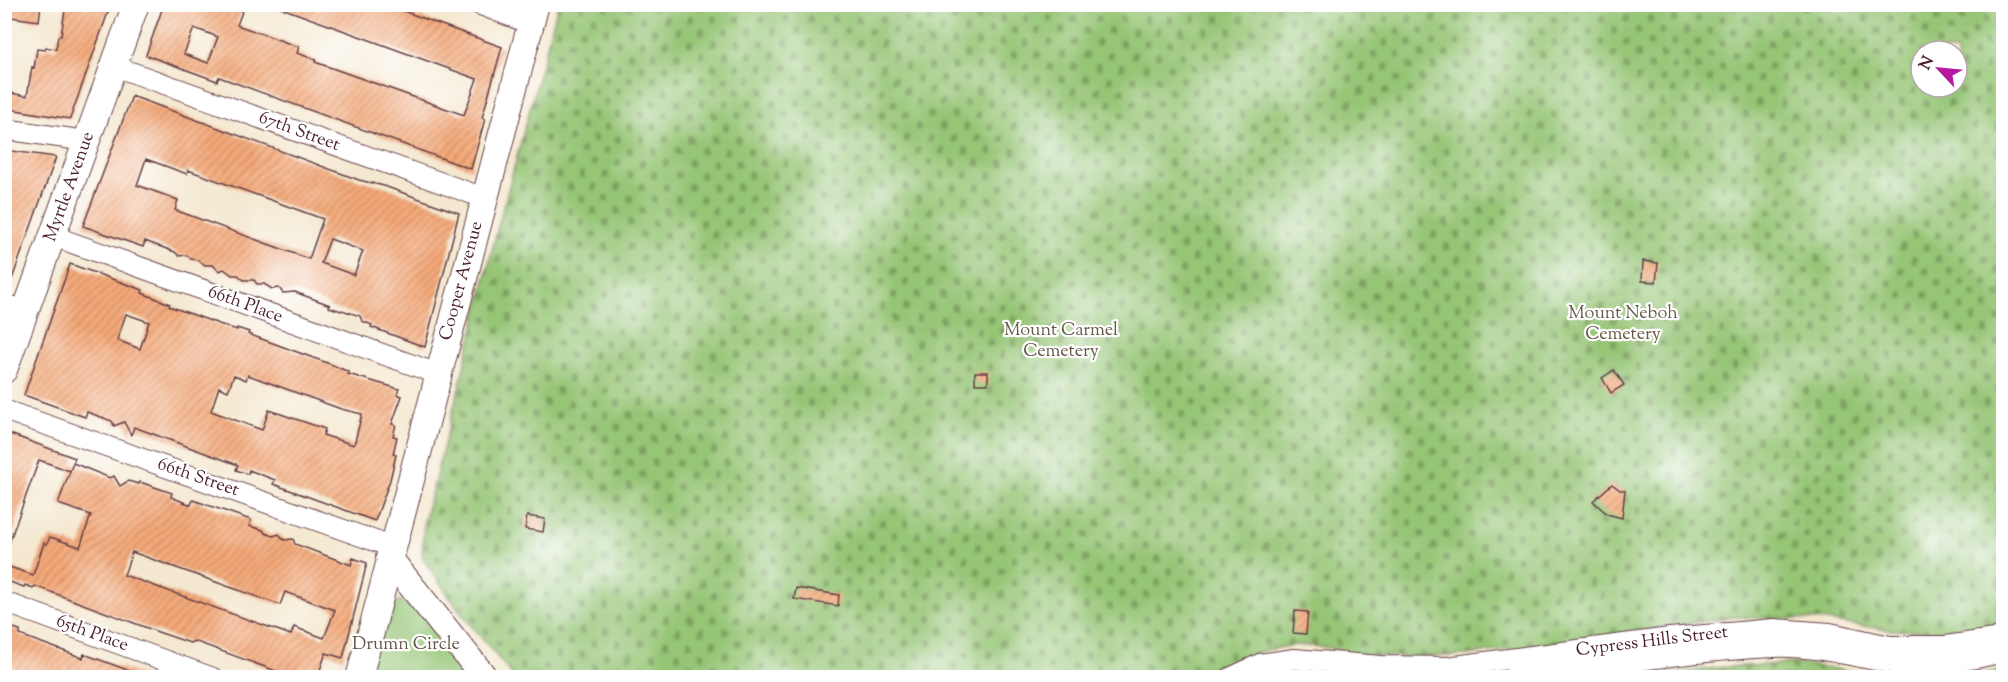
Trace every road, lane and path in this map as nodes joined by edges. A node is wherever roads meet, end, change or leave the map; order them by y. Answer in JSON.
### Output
{"nodes":[{"id":1,"x":136,"y":4,"type":"edge"},
{"id":2,"x":478,"y":4,"type":"edge"},
{"id":3,"x":533,"y":14,"type":"edge"},
{"id":4,"x":114,"y":66,"type":"junction"},
{"id":5,"x":4,"y":129,"type":"edge"},
{"id":6,"x":86,"y":141,"type":"junction"},
{"id":7,"x":484,"y":198,"type":"junction"},
{"id":8,"x":53,"y":236,"type":"junction"},
{"id":9,"x":15,"y":307,"type":"edge"},
{"id":10,"x":4,"y":370,"type":"edge"},
{"id":11,"x":438,"y":374,"type":"junction"},
{"id":12,"x":4,"y":410,"type":"edge"},
{"id":13,"x":391,"y":552,"type":"junction"},
{"id":14,"x":4,"y":602,"type":"edge"},
{"id":15,"x":1999,"y":645,"type":"edge"},
{"id":16,"x":213,"y":678,"type":"edge"},
{"id":17,"x":359,"y":678,"type":"edge"},
{"id":18,"x":485,"y":678,"type":"edge"},
{"id":19,"x":1230,"y":678,"type":"edge"},
{"id":20,"x":1512,"y":678,"type":"edge"}],
"edges":[{"from":1,"to":4,"type":"main road","name":"Myrtle Avenue"},
{"from":2,"to":3,"type":"street"},
{"from":3,"to":7,"type":"main road","name":"Cooper Avenue"},
{"from":4,"to":6,"type":"main road","name":"Myrtle Avenue"},
{"from":4,"to":7,"type":"street","name":"67th Street"},
{"from":5,"to":6,"type":"street"},
{"from":6,"to":8,"type":"main road","name":"Myrtle Avenue"},
{"from":7,"to":11,"type":"main road","name":"Cooper Avenue"},
{"from":8,"to":9,"type":"main road","name":"Myrtle Avenue"},
{"from":8,"to":11,"type":"street","name":"66th Place"},
{"from":9,"to":10,"type":"main road","name":"Myrtle Avenue"},
{"from":11,"to":13,"type":"main road","name":"Cooper Avenue"},
{"from":12,"to":13,"type":"street","name":"66th Street"},
{"from":13,"to":17,"type":"main road","name":"Cooper Avenue"},
{"from":13,"to":18,"type":"main road"},
{"from":14,"to":16,"type":"street","name":"65th Place"},
{"from":15,"to":19,"type":"street","name":"Cypress Hills Street"},
{"from":15,"to":20,"type":"street","name":"Cypress Hills Street"}]}
